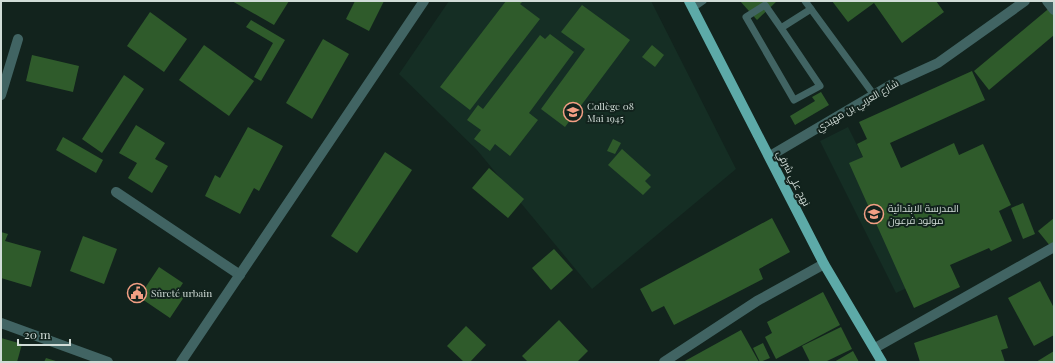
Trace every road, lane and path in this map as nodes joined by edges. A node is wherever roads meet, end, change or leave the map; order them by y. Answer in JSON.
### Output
{"nodes":[{"id":1,"x":424,"y":1,"type":"edge"},
{"id":2,"x":703,"y":1,"type":"edge"},
{"id":3,"x":805,"y":1,"type":"edge"},
{"id":4,"x":1025,"y":1,"type":"edge"},
{"id":5,"x":1047,"y":1,"type":"edge"},
{"id":6,"x":691,"y":4,"type":"edge"},
{"id":7,"x":811,"y":9,"type":"junction"},
{"id":8,"x":1054,"y":10,"type":"edge"},
{"id":9,"x":781,"y":28,"type":"junction"},
{"id":10,"x":18,"y":39,"type":"dead end"},
{"id":11,"x":1,"y":95,"type":"edge"},
{"id":12,"x":874,"y":95,"type":"junction"},
{"id":13,"x":770,"y":156,"type":"junction"},
{"id":14,"x":116,"y":192,"type":"dead end"},
{"id":15,"x":1054,"y":247,"type":"edge"},
{"id":16,"x":824,"y":264,"type":"junction"},
{"id":17,"x":240,"y":275,"type":"junction"},
{"id":18,"x":1,"y":323,"type":"edge"},
{"id":19,"x":875,"y":348,"type":"junction"},
{"id":20,"x":108,"y":362,"type":"edge"},
{"id":21,"x":181,"y":362,"type":"edge"},
{"id":22,"x":664,"y":362,"type":"edge"},
{"id":23,"x":882,"y":362,"type":"edge"}],
"edges":[{"from":1,"to":17,"type":"street"},
{"from":2,"to":6,"type":"lane"},
{"from":3,"to":7,"type":"lane"},
{"from":4,"to":12,"type":"street","name":"شارع العربي بن مهيدي"},
{"from":5,"to":8,"type":"street"},
{"from":6,"to":13,"type":"main road","name":"نهج علي شرفي"},
{"from":7,"to":9,"type":"lane"},
{"from":7,"to":12,"type":"lane"},
{"from":9,"to":9,"type":"lane"},
{"from":10,"to":11,"type":"street"},
{"from":12,"to":13,"type":"street","name":"شارع العربي بن مهيدي"},
{"from":13,"to":16,"type":"main road","name":"نهج علي شرفي"},
{"from":14,"to":17,"type":"street"},
{"from":15,"to":19,"type":"street"},
{"from":16,"to":19,"type":"main road","name":"نهج علي شرفي"},
{"from":16,"to":22,"type":"street"},
{"from":17,"to":21,"type":"street"},
{"from":18,"to":20,"type":"street"},
{"from":19,"to":23,"type":"main road","name":"نهج علي شرفي"}]}
